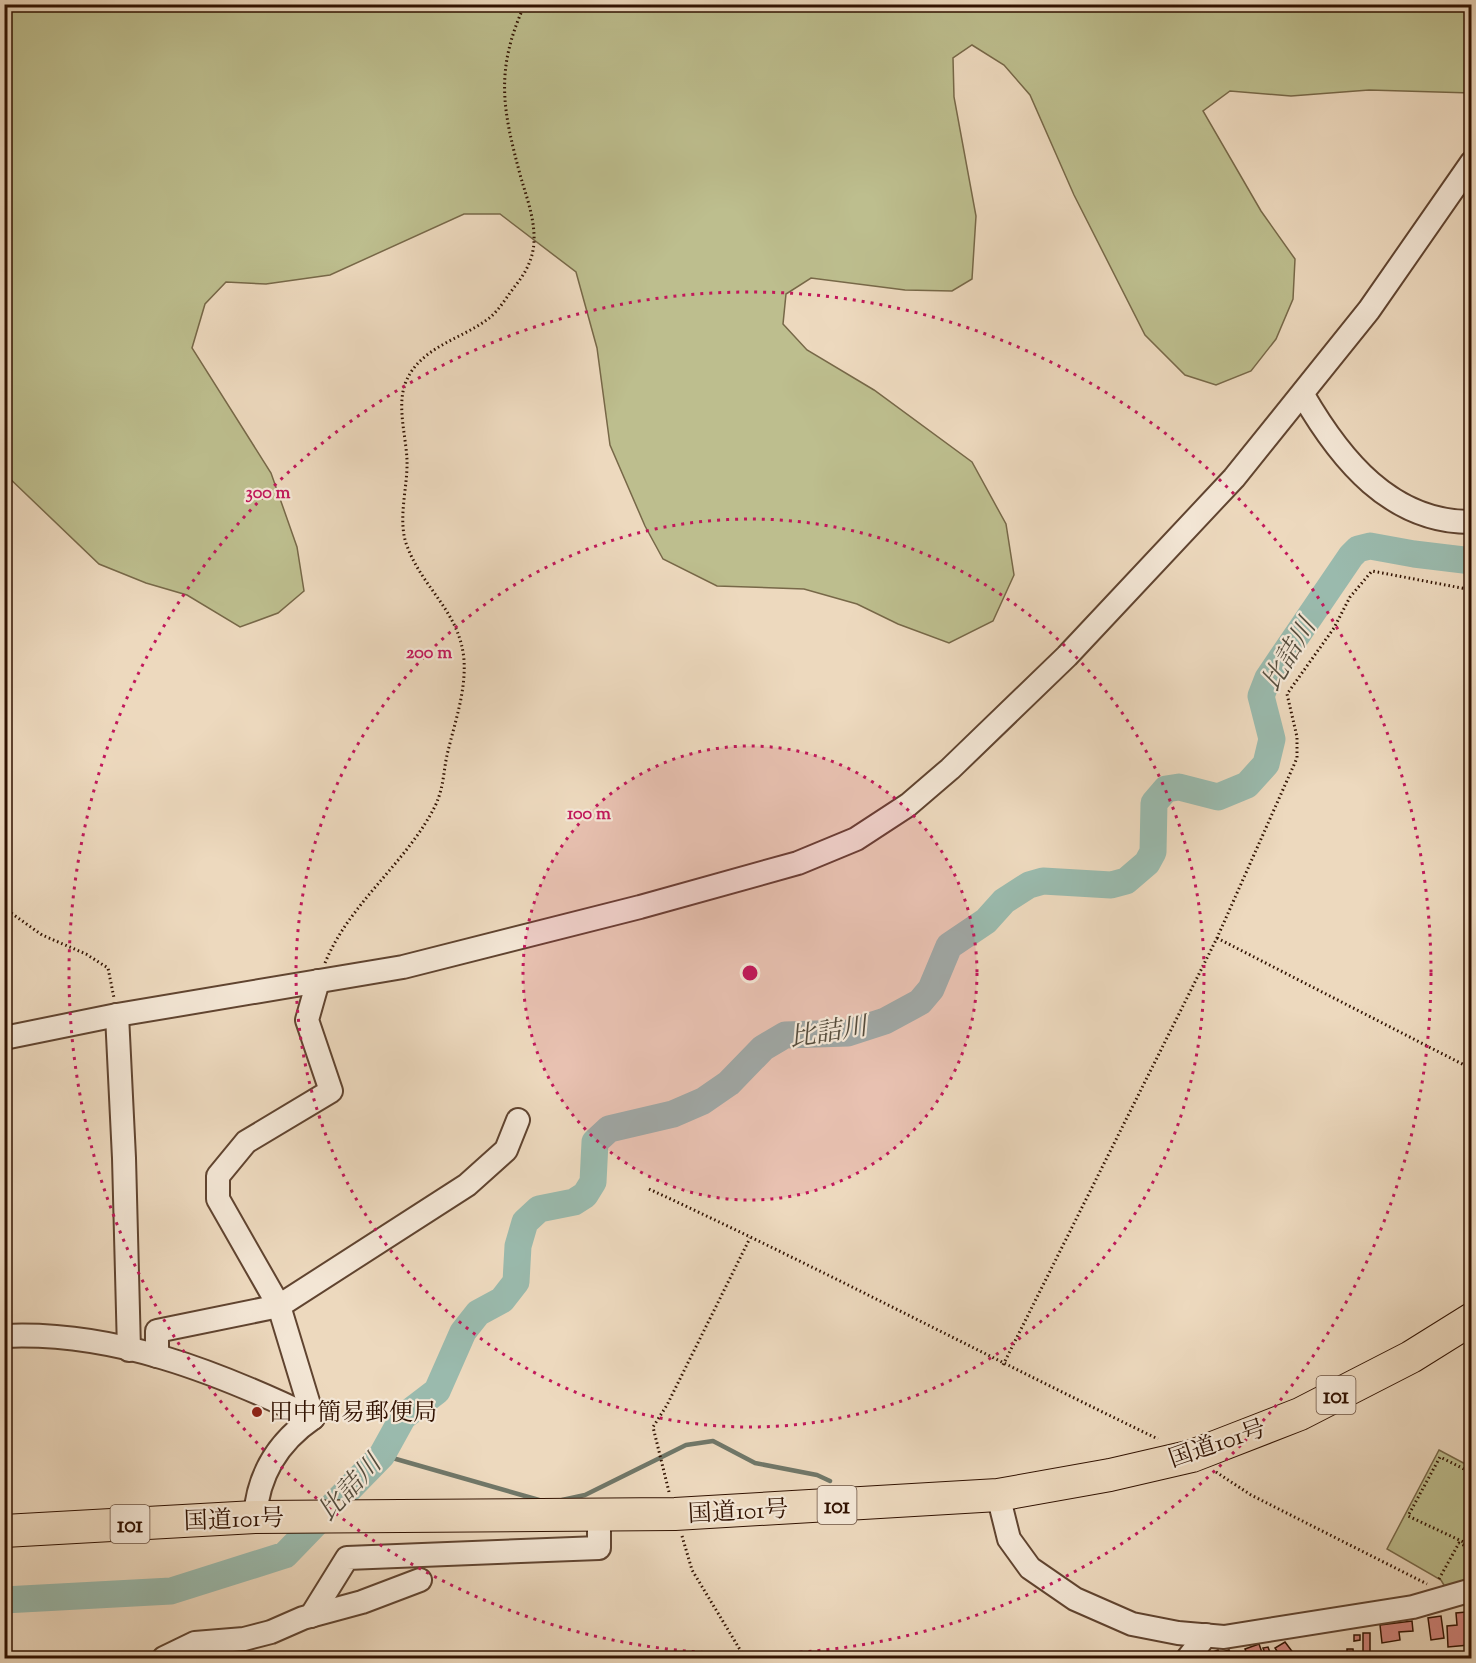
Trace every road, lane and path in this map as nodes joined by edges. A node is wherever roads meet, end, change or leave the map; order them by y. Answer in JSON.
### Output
{"nodes":[{"id":1,"x":525,"y":4,"type":"edge"},
{"id":2,"x":1472,"y":162,"type":"edge"},
{"id":3,"x":1303,"y":395,"type":"junction"},
{"id":4,"x":1472,"y":522,"type":"edge"},
{"id":5,"x":1472,"y":590,"type":"edge"},
{"id":6,"x":4,"y":908,"type":"edge"},
{"id":7,"x":1217,"y":938,"type":"junction"},
{"id":8,"x":318,"y":981,"type":"junction"},
{"id":9,"x":117,"y":1016,"type":"junction"},
{"id":10,"x":4,"y":1038,"type":"edge"},
{"id":11,"x":1472,"y":1069,"type":"edge"},
{"id":12,"x":518,"y":1120,"type":"dead end"},
{"id":13,"x":649,"y":1189,"type":"dead end"},
{"id":14,"x":750,"y":1238,"type":"junction"},
{"id":15,"x":279,"y":1306,"type":"junction"},
{"id":16,"x":1472,"y":1319,"type":"edge"},
{"id":17,"x":4,"y":1336,"type":"edge"},
{"id":18,"x":129,"y":1350,"type":"junction"},
{"id":19,"x":157,"y":1356,"type":"junction"},
{"id":20,"x":1003,"y":1365,"type":"junction"},
{"id":21,"x":314,"y":1418,"type":"junction"},
{"id":22,"x":1161,"y":1440,"type":"dead end"},
{"id":23,"x":1192,"y":1456,"type":"junction"},
{"id":24,"x":1472,"y":1473,"type":"edge"},
{"id":25,"x":998,"y":1495,"type":"junction"},
{"id":26,"x":675,"y":1514,"type":"junction"},
{"id":27,"x":255,"y":1517,"type":"junction"},
{"id":28,"x":599,"y":1517,"type":"junction"},
{"id":29,"x":4,"y":1531,"type":"edge"},
{"id":30,"x":1472,"y":1547,"type":"edge"},
{"id":31,"x":420,"y":1580,"type":"dead end"},
{"id":32,"x":1454,"y":1589,"type":"edge"},
{"id":33,"x":311,"y":1616,"type":"junction"},
{"id":34,"x":1206,"y":1635,"type":"junction"},
{"id":35,"x":246,"y":1649,"type":"edge"},
{"id":36,"x":164,"y":1659,"type":"edge"},
{"id":37,"x":745,"y":1659,"type":"edge"},
{"id":38,"x":1188,"y":1659,"type":"edge"}],
"edges":[{"from":1,"to":8,"type":"path"},
{"from":2,"to":3,"type":"street"},
{"from":3,"to":4,"type":"street"},
{"from":3,"to":8,"type":"street"},
{"from":5,"to":7,"type":"path"},
{"from":6,"to":9,"type":"path"},
{"from":7,"to":11,"type":"path"},
{"from":7,"to":20,"type":"path"},
{"from":8,"to":9,"type":"street"},
{"from":8,"to":15,"type":"street"},
{"from":9,"to":10,"type":"street"},
{"from":9,"to":18,"type":"street"},
{"from":12,"to":15,"type":"street"},
{"from":13,"to":14,"type":"path"},
{"from":14,"to":20,"type":"path"},
{"from":14,"to":26,"type":"path"},
{"from":15,"to":19,"type":"street"},
{"from":15,"to":21,"type":"street"},
{"from":16,"to":23,"type":"highway","name":"国道101号","number":"101"},
{"from":17,"to":18,"type":"street"},
{"from":18,"to":19,"type":"street"},
{"from":19,"to":21,"type":"street"},
{"from":20,"to":22,"type":"path"},
{"from":21,"to":27,"type":"street"},
{"from":23,"to":25,"type":"highway","name":"国道101号","number":"101"},
{"from":23,"to":32,"type":"path"},
{"from":24,"to":30,"type":"path"},
{"from":25,"to":26,"type":"highway","name":"国道101号","number":"101"},
{"from":25,"to":34,"type":"street"},
{"from":26,"to":28,"type":"highway","name":"国道101号","number":"101"},
{"from":26,"to":37,"type":"path"},
{"from":27,"to":28,"type":"highway","name":"国道101号","number":"101"},
{"from":27,"to":29,"type":"highway","name":"国道101号","number":"101"},
{"from":28,"to":33,"type":"street"},
{"from":30,"to":32,"type":"path"},
{"from":31,"to":33,"type":"street"},
{"from":32,"to":34,"type":"street"},
{"from":33,"to":35,"type":"street"},
{"from":34,"to":38,"type":"street"},
{"from":35,"to":36,"type":"street"}]}
